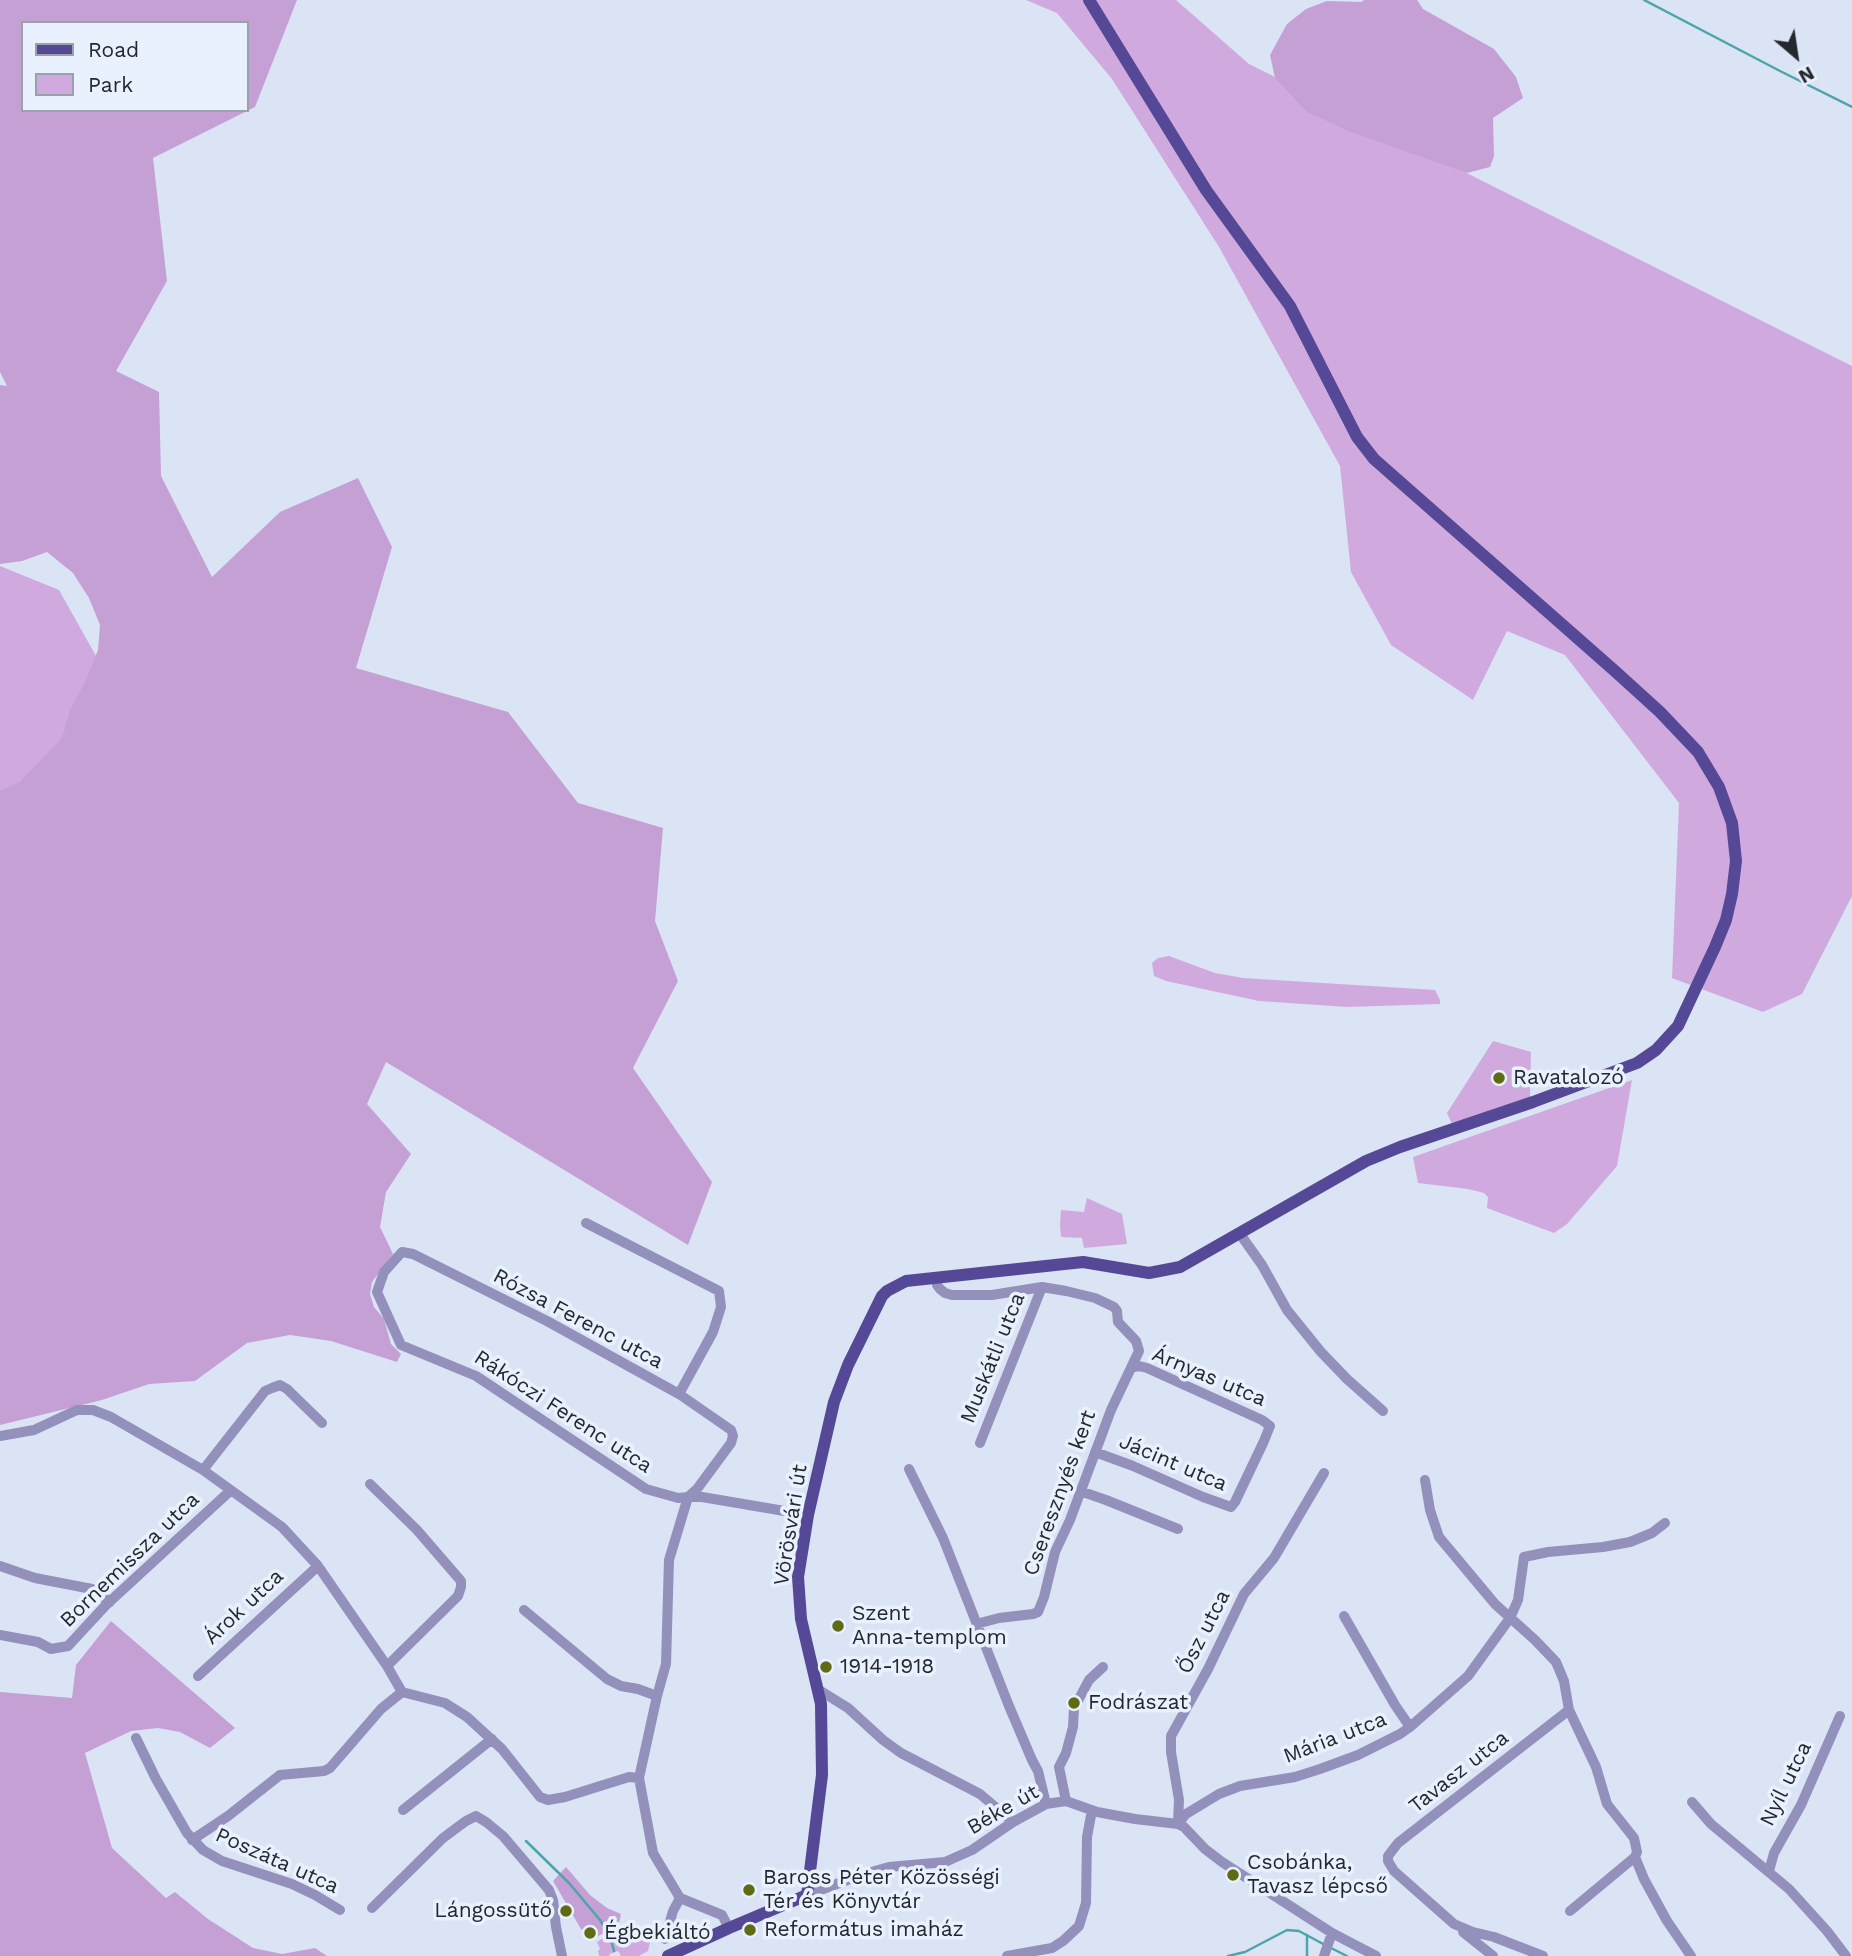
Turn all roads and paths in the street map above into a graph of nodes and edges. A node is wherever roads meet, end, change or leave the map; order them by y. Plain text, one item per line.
1 (1089, 0) edge
2 (586, 1223) dead end
3 (1240, 1234) junction
4 (402, 1252) joint
5 (936, 1276) junction
6 (1042, 1287) junction
7 (1131, 1368) junction
8 (679, 1394) junction
9 (1383, 1410) dead end
10 (322, 1423) dead end
11 (1270, 1426) joint
12 (0, 1436) edge
13 (980, 1443) dead end
14 (1096, 1452) junction
15 (909, 1469) dead end
16 (203, 1470) junction
17 (1324, 1473) dead end
18 (1425, 1480) dead end
19 (370, 1484) dead end
20 (230, 1491) junction
21 (1080, 1491) junction
22 (688, 1497) junction
23 (808, 1515) junction
24 (1665, 1523) dead end
25 (1178, 1529) dead end
26 (0, 1566) edge
27 (318, 1566) junction
28 (110, 1602) junction
29 (524, 1610) dead end
30 (1344, 1616) dead end
31 (1510, 1618) junction
32 (976, 1624) junction
33 (0, 1635) edge
34 (387, 1666) junction
35 (1103, 1667) dead end
36 (198, 1676) dead end
37 (818, 1690) junction
38 (402, 1692) junction
39 (657, 1696) junction
40 (1569, 1710) junction
41 (1840, 1716) dead end
42 (1410, 1727) junction
43 (136, 1738) dead end
44 (492, 1739) junction
45 (1059, 1767) junction
46 (1038, 1771) junction
47 (639, 1778) junction
48 (1066, 1801) junction
49 (1692, 1802) dead end
50 (1046, 1804) junction
51 (403, 1810) dead end
52 (1091, 1810) junction
53 (1013, 1822) junction
54 (1178, 1824) junction
55 (192, 1840) junction
56 (1635, 1857) junction
57 (1769, 1871) junction
58 (807, 1895) junction
59 (680, 1898) junction
60 (372, 1909) dead end
61 (340, 1910) dead end
62 (1570, 1911) dead end
63 (1454, 1924) junction
64 (729, 1928) junction
65 (1331, 1936) junction
66 (665, 1939) dead end
67 (1325, 1954) edge
68 (562, 1956) edge
69 (668, 1956) edge
70 (1007, 1956) edge
71 (1376, 1956) edge
72 (1493, 1956) edge
73 (1544, 1956) edge
74 (1691, 1956) edge
75 (1846, 1956) edge

1 - 3 main road, Vörösvári út
2 - 8 street
3 - 5 main road, Vörösvári út
3 - 9 street
4 - 8 street, Rózsa Ferenc utca
4 - 22 street, Rákóczi Ferenc utca
5 - 6 street
5 - 23 main road, Vörösvári út
6 - 7 street
6 - 13 street, Muskátli utca
7 - 11 street, Árnyas utca
7 - 14 street, Cseresznyés kert
8 - 22 street, Rózsa Ferenc utca
10 - 16 street
11 - 14 street, Jácint utca
12 - 16 street
14 - 21 street, Cseresznyés kert
15 - 32 street
16 - 20 street
17 - 54 street, Ősz utca
18 - 31 street
19 - 34 street
20 - 27 street
20 - 28 street, Bornemissza utca
21 - 25 street
21 - 32 street, Cseresznyés kert
22 - 23 street
22 - 39 street
23 - 37 main road, Vörösvári út
24 - 31 street, Mária utca
26 - 28 street
27 - 34 street
27 - 36 street, Árok utca
28 - 33 street, Bornemissza utca
29 - 39 street
30 - 42 street
31 - 40 street
31 - 42 street, Mária utca
32 - 46 street
34 - 38 street
35 - 45 street
37 - 53 street
37 - 58 main road, Vörösvári út
38 - 44 street
38 - 55 street
39 - 47 street
40 - 56 street
40 - 63 street, Tavasz utca
41 - 57 street, Nyíl utca
42 - 54 street, Mária utca
43 - 55 street, Poszáta utca
44 - 47 street
44 - 51 street
45 - 46 street
45 - 48 street
46 - 50 street
47 - 59 street
48 - 50 street, Béke út
48 - 52 street, Béke út
49 - 57 street
50 - 53 street, Béke út
52 - 54 street, Béke út
52 - 70 street
53 - 58 street, Béke út
54 - 65 street
55 - 61 street, Poszáta utca
56 - 62 street
56 - 74 street
57 - 75 street
58 - 64 main road, Béke út
59 - 64 street
59 - 66 street
60 - 68 street
63 - 72 street
63 - 73 street
64 - 69 main road, Béke út
65 - 67 street
65 - 71 street

